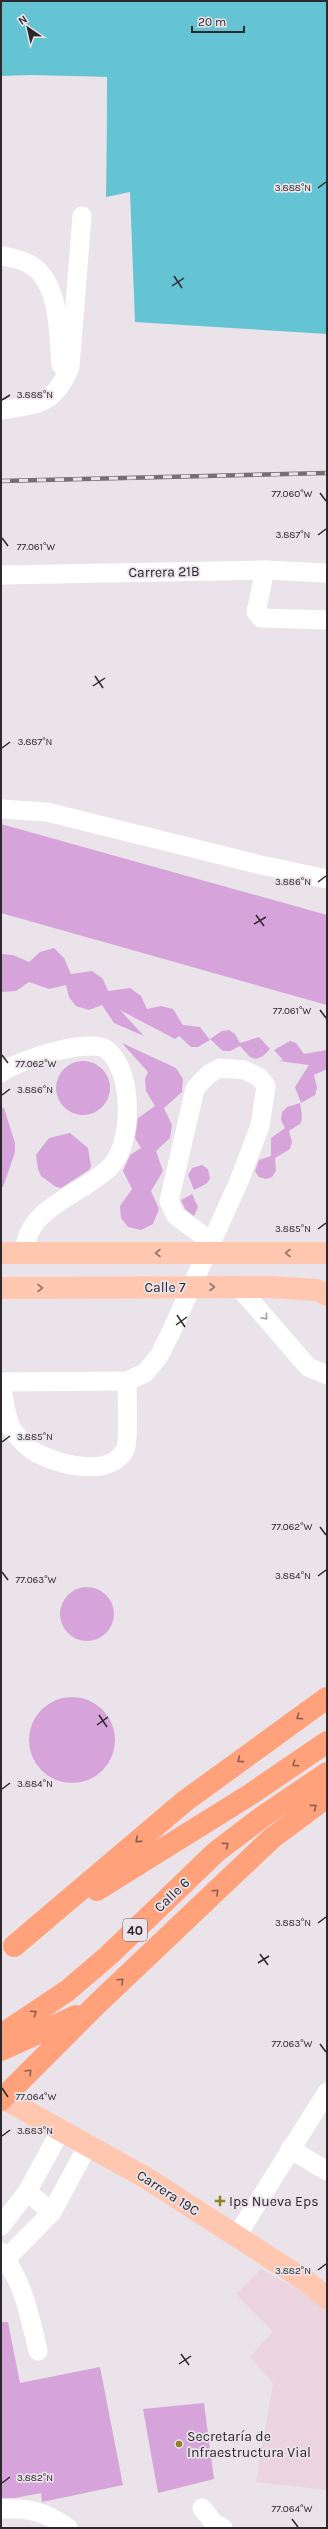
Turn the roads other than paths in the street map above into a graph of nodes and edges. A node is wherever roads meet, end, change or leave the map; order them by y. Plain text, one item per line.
1 (82, 216) dead end
2 (1, 256) edge
3 (62, 386) junction
4 (1, 410) edge
5 (265, 570) junction
6 (327, 573) edge
7 (1, 575) edge
8 (327, 620) edge
9 (1, 809) edge
10 (327, 880) edge
11 (1, 1073) edge
12 (210, 1248) junction
13 (1, 1253) edge
14 (25, 1253) junction
15 (327, 1253) edge
16 (189, 1287) junction
17 (239, 1287) junction
18 (1, 1288) edge
19 (327, 1296) edge
20 (327, 1375) edge
21 (127, 1380) junction
22 (1, 1382) edge
23 (327, 1698) edge
24 (327, 1742) edge
25 (327, 1773) edge
26 (327, 1797) edge
27 (7, 1950) edge
28 (96, 2005) junction
29 (1, 2035) edge
30 (1, 2050) edge
31 (327, 2092) edge
32 (2, 2099) edge
33 (61, 2130) junction
34 (88, 2145) junction
35 (290, 2149) junction
36 (327, 2171) edge
37 (27, 2192) junction
38 (52, 2212) junction
39 (1, 2226) edge
40 (236, 2237) junction
41 (3, 2258) edge
42 (327, 2298) edge
43 (38, 2351) dead end
44 (202, 2508) dead end
45 (1, 2509) edge
46 (68, 2528) edge
47 (223, 2528) edge

1 - 3 street
2 - 3 street
3 - 4 street
5 - 6 street, Carrera 21B
5 - 7 street, Carrera 21B
5 - 8 street
9 - 10 street
11 - 14 street
12 - 12 street
12 -> 14 main road
15 -> 12 main road
12 - 16 street
13 - 14 main road
16 -> 17 main road, Calle 7
18 -> 16 main road, Calle 7
16 - 21 street
17 - 19 main road, Calle 7
17 -> 20 street
21 - 22 street
21 - 22 street
23 -> 27 highway
24 -> 27 highway
29 -> 25 highway, Calle 6 / 40
28 -> 26 highway
28 - 30 highway
32 -> 28 highway
31 - 35 street
32 - 33 main road, Carrera 19C
33 - 34 main road, Carrera 19C
33 - 37 street
34 - 38 street
34 - 40 main road, Carrera 19C
35 - 36 street
35 - 40 street
37 - 38 street
37 - 39 street
38 - 41 street
40 - 42 main road, Carrera 19C
41 - 43 street
44 - 47 street
45 - 46 street

